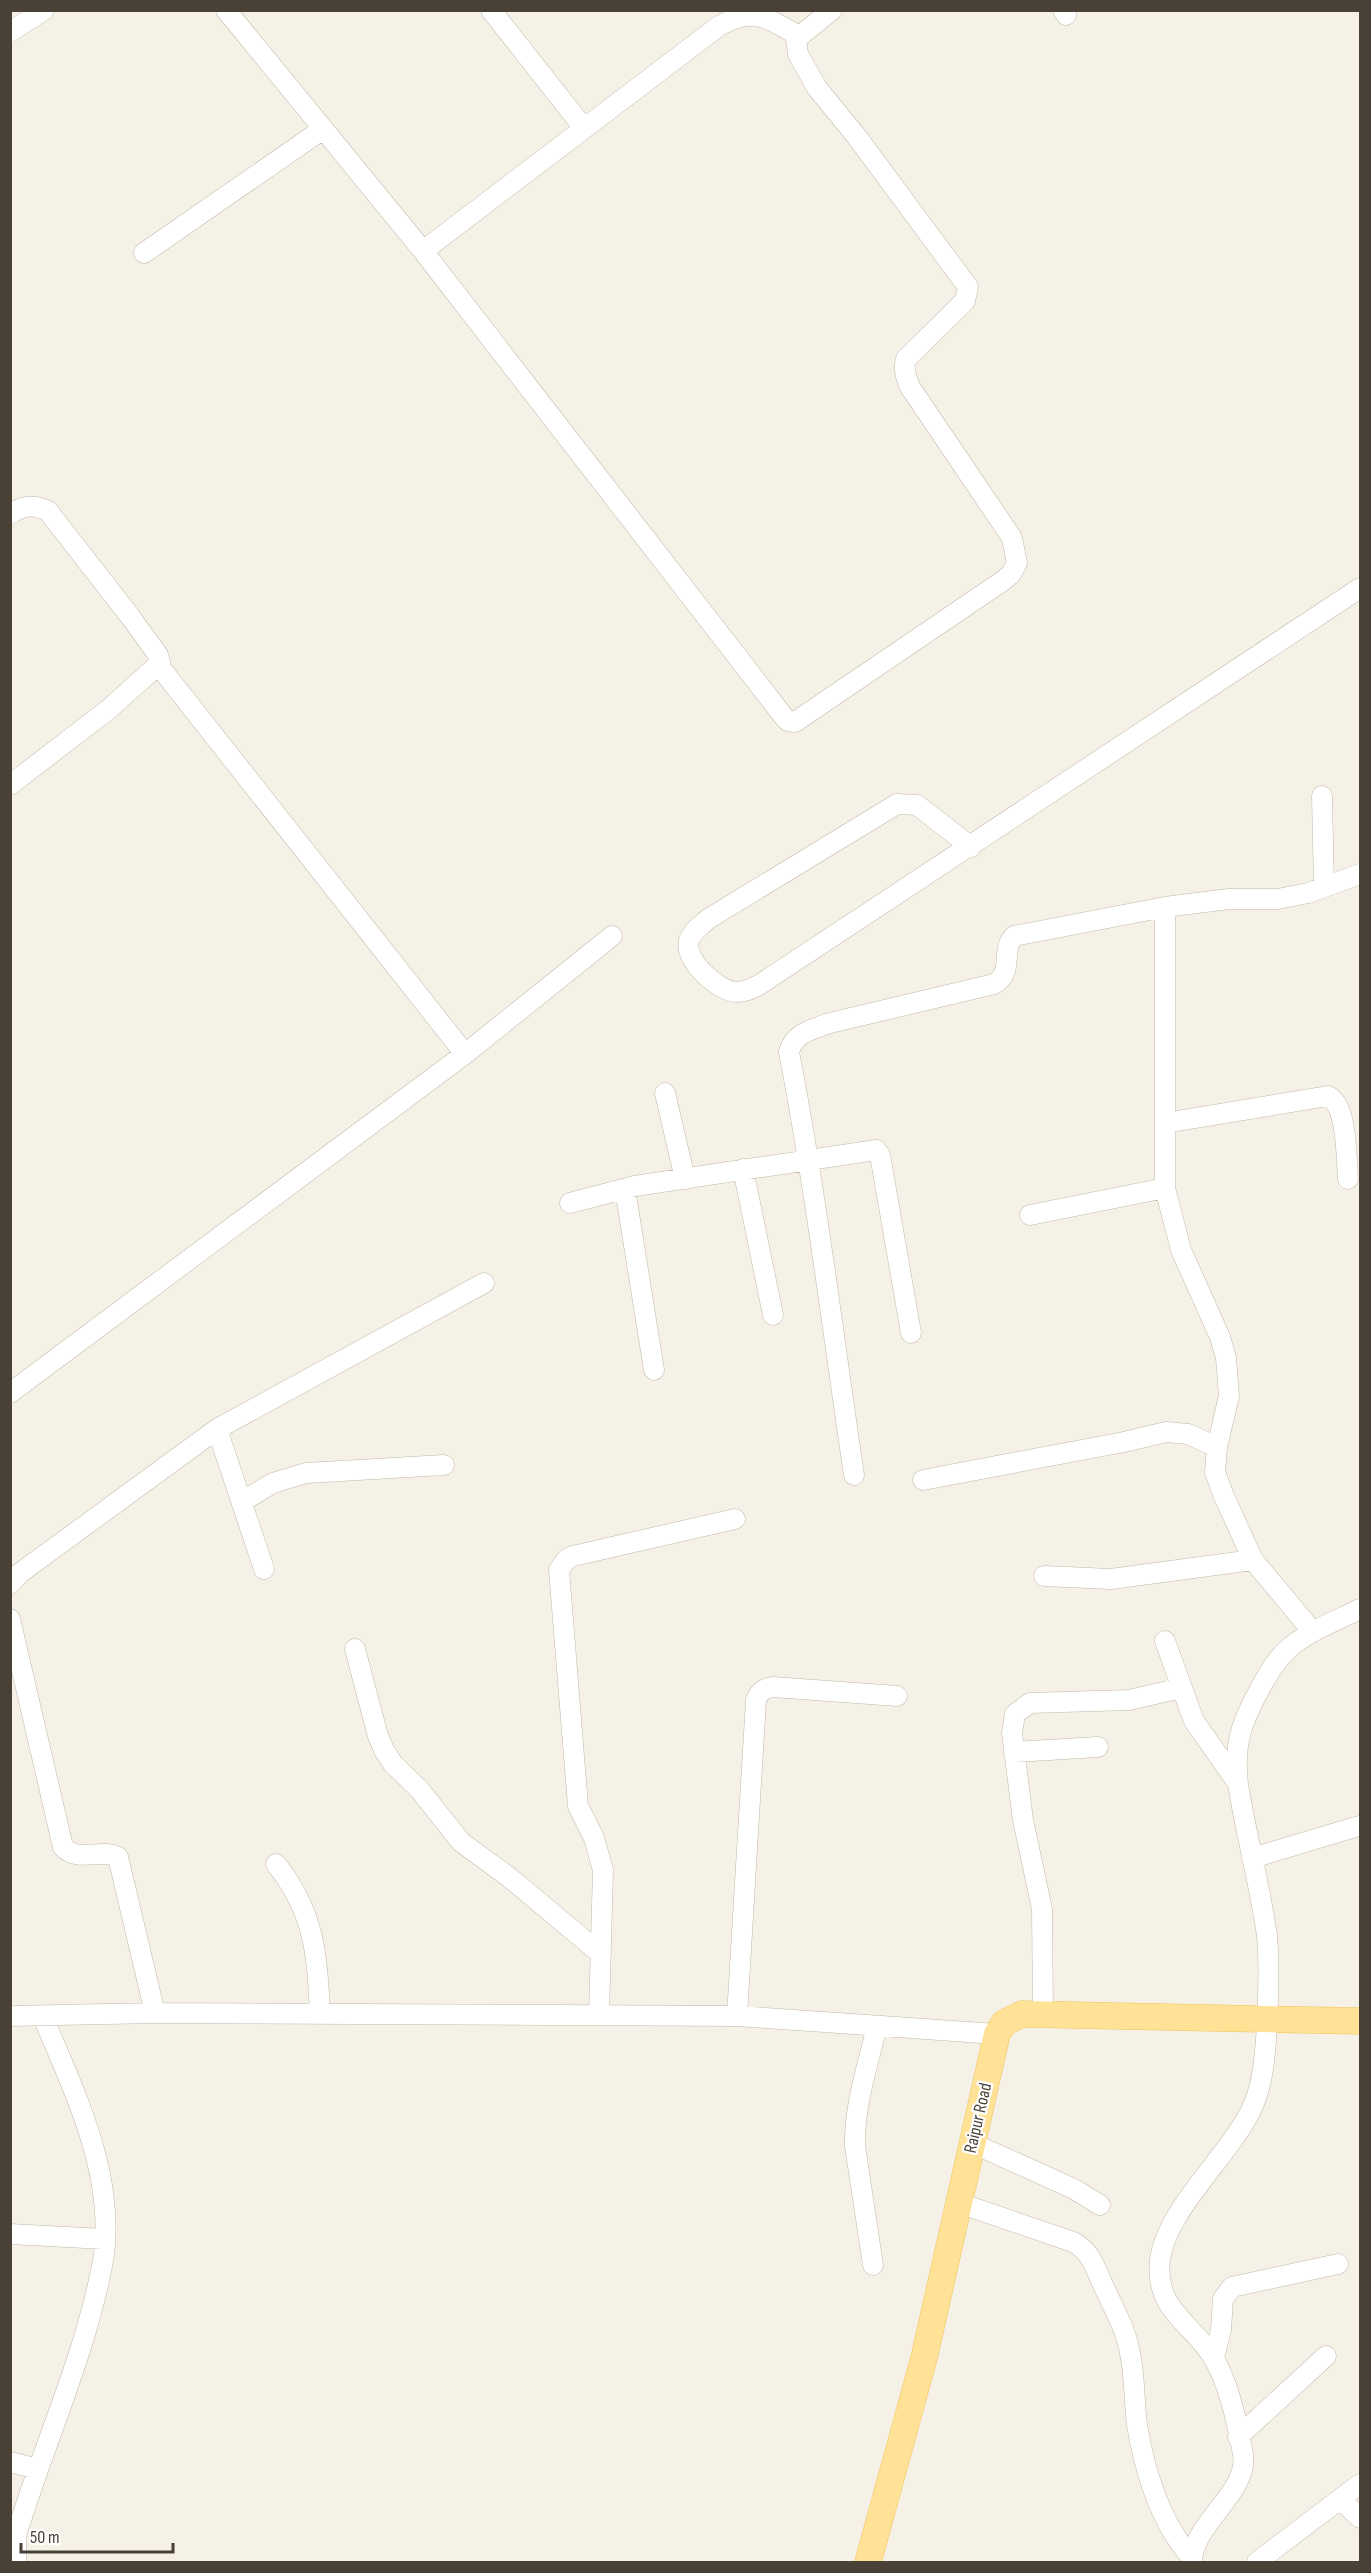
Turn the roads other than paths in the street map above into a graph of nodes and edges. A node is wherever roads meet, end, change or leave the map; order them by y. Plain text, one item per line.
1 (44, 10) edge
2 (226, 10) edge
3 (491, 10) edge
4 (832, 10) edge
5 (10, 32) edge
6 (799, 36) junction
7 (583, 128) junction
8 (323, 129) junction
9 (423, 251) junction
10 (144, 253) dead end
11 (10, 514) edge
12 (1360, 588) edge
13 (159, 666) junction
14 (10, 785) edge
15 (1322, 796) dead end
16 (971, 847) junction
17 (1360, 874) edge
18 (1324, 887) junction
19 (1165, 907) junction
20 (612, 936) dead end
21 (465, 1054) junction
22 (664, 1093) dead end
23 (1165, 1123) junction
24 (810, 1160) junction
25 (743, 1170) junction
26 (685, 1179) junction
27 (1348, 1179) dead end
28 (1164, 1188) junction
29 (625, 1189) junction
30 (570, 1203) dead end
31 (1030, 1215) dead end
32 (484, 1283) dead end
33 (773, 1315) dead end
34 (911, 1333) dead end
35 (654, 1370) dead end
36 (10, 1393) edge
37 (217, 1429) junction
38 (1217, 1447) junction
39 (444, 1465) dead end
40 (854, 1475) dead end
41 (923, 1480) dead end
42 (243, 1501) junction
43 (735, 1519) dead end
44 (1253, 1560) junction
45 (264, 1569) dead end
46 (1044, 1576) dead end
47 (10, 1584) edge
48 (1360, 1608) edge
49 (10, 1619) edge
50 (1313, 1632) junction
51 (1166, 1641) dead end
52 (355, 1649) dead end
53 (1181, 1688) junction
54 (897, 1696) dead end
55 (1098, 1747) dead end
56 (1014, 1752) junction
57 (1238, 1784) junction
58 (1359, 1826) dead end
59 (1252, 1858) junction
60 (276, 1864) dead end
61 (601, 1954) junction
62 (155, 2013) junction
63 (320, 2014) junction
64 (1043, 2014) junction
65 (599, 2015) junction
66 (10, 2016) edge
67 (737, 2016) junction
68 (43, 2017) junction
69 (1267, 2020) junction
70 (1360, 2021) edge
71 (877, 2026) junction
72 (997, 2034) junction
73 (972, 2143) junction
74 (959, 2203) junction
75 (1100, 2205) dead end
76 (10, 2234) edge
77 (104, 2239) junction
78 (1338, 2264) dead end
79 (873, 2265) dead end
80 (1326, 2356) dead end
81 (1214, 2358) junction
82 (1238, 2437) junction
83 (10, 2462) edge
84 (38, 2469) junction
85 (1360, 2484) edge
86 (1341, 2500) junction
87 (1360, 2518) edge
88 (1192, 2560) edge
89 (16, 2562) edge
90 (868, 2562) edge
91 (1257, 2562) edge

1 - 5 street
2 - 8 street
3 - 7 street
4 - 6 street
6 - 7 street
6 - 9 street
7 - 9 street
8 - 9 street
8 - 10 street
11 - 13 street
12 - 16 street
13 - 14 street
13 - 21 street
15 - 18 street
16 - 16 street
17 - 18 street
18 - 19 street
19 - 23 street
19 - 24 street
20 - 21 street
21 - 36 street
22 - 26 street
23 - 27 street
23 - 28 street
24 - 25 street
24 - 34 street
24 - 40 street
25 - 26 street
25 - 33 street
26 - 29 street
28 - 31 street
28 - 38 street
29 - 30 street
29 - 35 street
32 - 37 street
37 - 42 street
37 - 47 street
38 - 41 street
38 - 44 street
39 - 42 street
42 - 45 street
43 - 61 street
44 - 46 street
44 - 50 street
48 - 50 street
49 - 62 street
50 - 57 street
51 - 53 street
52 - 61 street
53 - 56 street
53 - 57 street
54 - 67 street
55 - 56 street
56 - 64 street
57 - 59 street
58 - 59 street
59 - 69 street
60 - 63 street
61 - 65 street
62 - 63 street
62 - 68 street
63 - 65 street
64 - 69 main road
64 - 72 main road
65 - 67 street
66 - 68 street
67 - 71 street
68 - 77 street
69 - 70 main road
69 - 81 street
71 - 72 street
71 - 79 street
72 - 73 main road, Raipur Road
73 - 74 main road, Raipur Road
73 - 75 street
74 - 88 street
74 - 90 main road, Raipur Road
76 - 77 street
77 - 84 street
78 - 81 street
80 - 82 street
81 - 82 street
82 - 88 street
83 - 84 street
84 - 89 street
85 - 86 street
86 - 87 street
86 - 91 street

